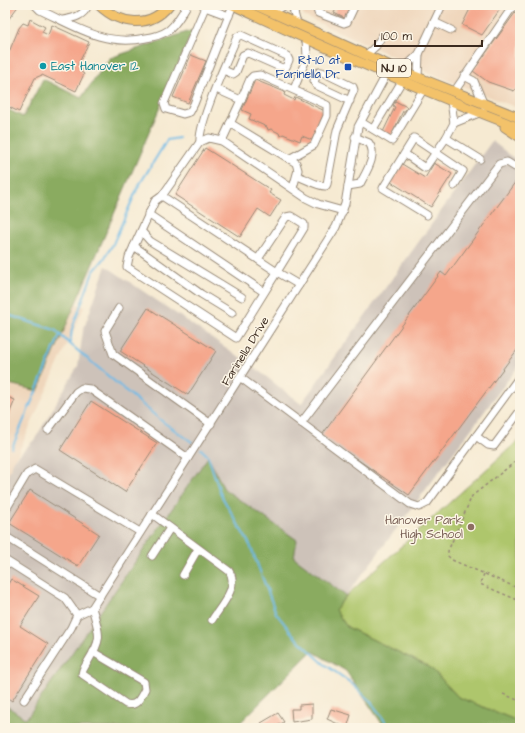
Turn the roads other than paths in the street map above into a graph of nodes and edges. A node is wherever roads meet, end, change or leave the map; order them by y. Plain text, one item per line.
1 (35, 5) edge
2 (88, 5) edge
3 (99, 5) edge
4 (170, 5) edge
5 (187, 5) edge
6 (233, 5) edge
7 (255, 5) edge
8 (285, 5) edge
9 (292, 5) edge
10 (355, 5) edge
11 (442, 5) edge
12 (517, 5) edge
13 (206, 6) edge
14 (317, 9) dead end
15 (271, 12) junction
16 (228, 16) junction
17 (62, 20) junction
18 (434, 22) junction
19 (297, 24) junction
20 (451, 30) dead end
21 (382, 36) dead end
22 (306, 39) junction
23 (419, 54) junction
24 (366, 55) junction
25 (223, 70) junction
26 (401, 71) junction
27 (386, 75) junction
28 (464, 76) junction
29 (418, 78) junction
30 (402, 81) junction
31 (216, 89) junction
32 (294, 89) junction
33 (422, 90) junction
34 (454, 92) junction
35 (241, 100) junction
36 (350, 101) junction
37 (451, 101) junction
38 (484, 104) junction
39 (479, 113) junction
40 (519, 116) edge
41 (490, 117) junction
42 (361, 122) junction
43 (230, 123) junction
44 (454, 123) junction
45 (520, 128) edge
46 (373, 129) junction
47 (355, 137) junction
48 (520, 137) edge
49 (446, 138) junction
50 (222, 141) junction
51 (200, 142) junction
52 (436, 153) junction
53 (405, 154) junction
54 (289, 159) junction
55 (480, 159) dead end
56 (515, 167) dead end
57 (297, 176) junction
58 (348, 186) junction
59 (454, 186) dead end
60 (293, 188) junction
61 (162, 196) junction
62 (343, 211) junction
63 (148, 214) junction
64 (428, 215) dead end
65 (142, 232) junction
66 (134, 246) junction
67 (258, 259) junction
68 (277, 272) junction
69 (299, 285) junction
70 (264, 292) junction
71 (242, 297) dead end
72 (119, 308) dead end
73 (232, 313) dead end
74 (520, 376) edge
75 (241, 378) junction
76 (517, 385) edge
77 (520, 411) edge
78 (301, 423) junction
79 (211, 424) junction
80 (48, 430) dead end
81 (476, 436) junction
82 (188, 458) junction
83 (5, 511) edge
84 (152, 514) junction
85 (170, 528) junction
86 (140, 532) junction
87 (5, 536) edge
88 (198, 548) junction
89 (152, 556) dead end
90 (5, 560) edge
91 (183, 575) dead end
92 (100, 596) junction
93 (92, 608) junction
94 (77, 615) junction
95 (212, 620) dead end
96 (93, 652) junction
97 (24, 700) dead end

1 - 17 street
2 - 17 street
3 - 4 main road
5 - 17 street
6 - 16 street
6 - 22 main road, NJ 10
7 - 15 main road, NJ 10
8 - 15 street
9 - 19 street
10 - 14 street
11 - 18 street
12 - 28 street
13 - 16 street
13 - 16 street
15 - 19 main road, NJ 10
18 - 20 street
18 - 23 street
19 - 24 main road, NJ 10
21 - 24 street
22 - 27 main road, NJ 10
22 - 32 street
23 - 26 street
23 - 29 street
24 - 26 main road, NJ 10
25 - 25 street
25 - 31 street
26 - 29 main road, NJ 10
27 - 30 main road, NJ 10
27 - 42 street, Farinella Drive
28 - 34 street
28 - 38 street
29 - 34 main road, NJ 10
30 - 33 main road, NJ 10
30 - 46 street
31 - 35 street
31 - 51 street
32 - 35 street
32 - 54 street
33 - 37 main road, NJ 10
33 - 46 street
34 - 38 main road, NJ 10
35 - 43 street
36 - 36 street
36 - 57 street
37 - 39 main road, NJ 10
37 - 44 street
38 - 40 main road, NJ 10
39 - 41 main road, NJ 10
39 - 44 street
41 - 45 main road, NJ 10
41 - 48 main road
42 - 46 street
42 - 47 street, Farinella Drive
43 - 50 street
43 - 54 street
44 - 49 street
47 - 58 street, Farinella Drive
47 - 58 street
49 - 52 street
49 - 55 street
50 - 51 street
50 - 60 street
51 - 61 street
52 - 53 street
52 - 53 street
52 - 59 street
53 - 64 street
54 - 57 street
56 - 78 street
57 - 60 street
58 - 62 street, Farinella Drive
60 - 62 street
61 - 63 street
61 - 67 street
62 - 69 street, Farinella Drive
63 - 65 street
63 - 70 street
65 - 66 street
65 - 71 street
66 - 70 street
66 - 73 street
67 - 68 street
67 - 68 street
68 - 69 street
68 - 70 street
69 - 75 street, Farinella Drive
72 - 79 street
74 - 76 street
75 - 78 street
75 - 79 street, Farinella Drive
76 - 81 street
77 - 81 street
78 - 81 street
79 - 82 street, Farinella Drive
80 - 82 street
82 - 84 street, Farinella Drive
83 - 86 street
84 - 85 street
84 - 86 street, Farinella Drive
85 - 88 street
85 - 89 street
86 - 92 street, Farinella Drive
87 - 92 street
88 - 91 street
88 - 95 street
90 - 94 street
92 - 93 street, Farinella Drive
93 - 94 street
93 - 96 street
94 - 97 street
96 - 96 street

